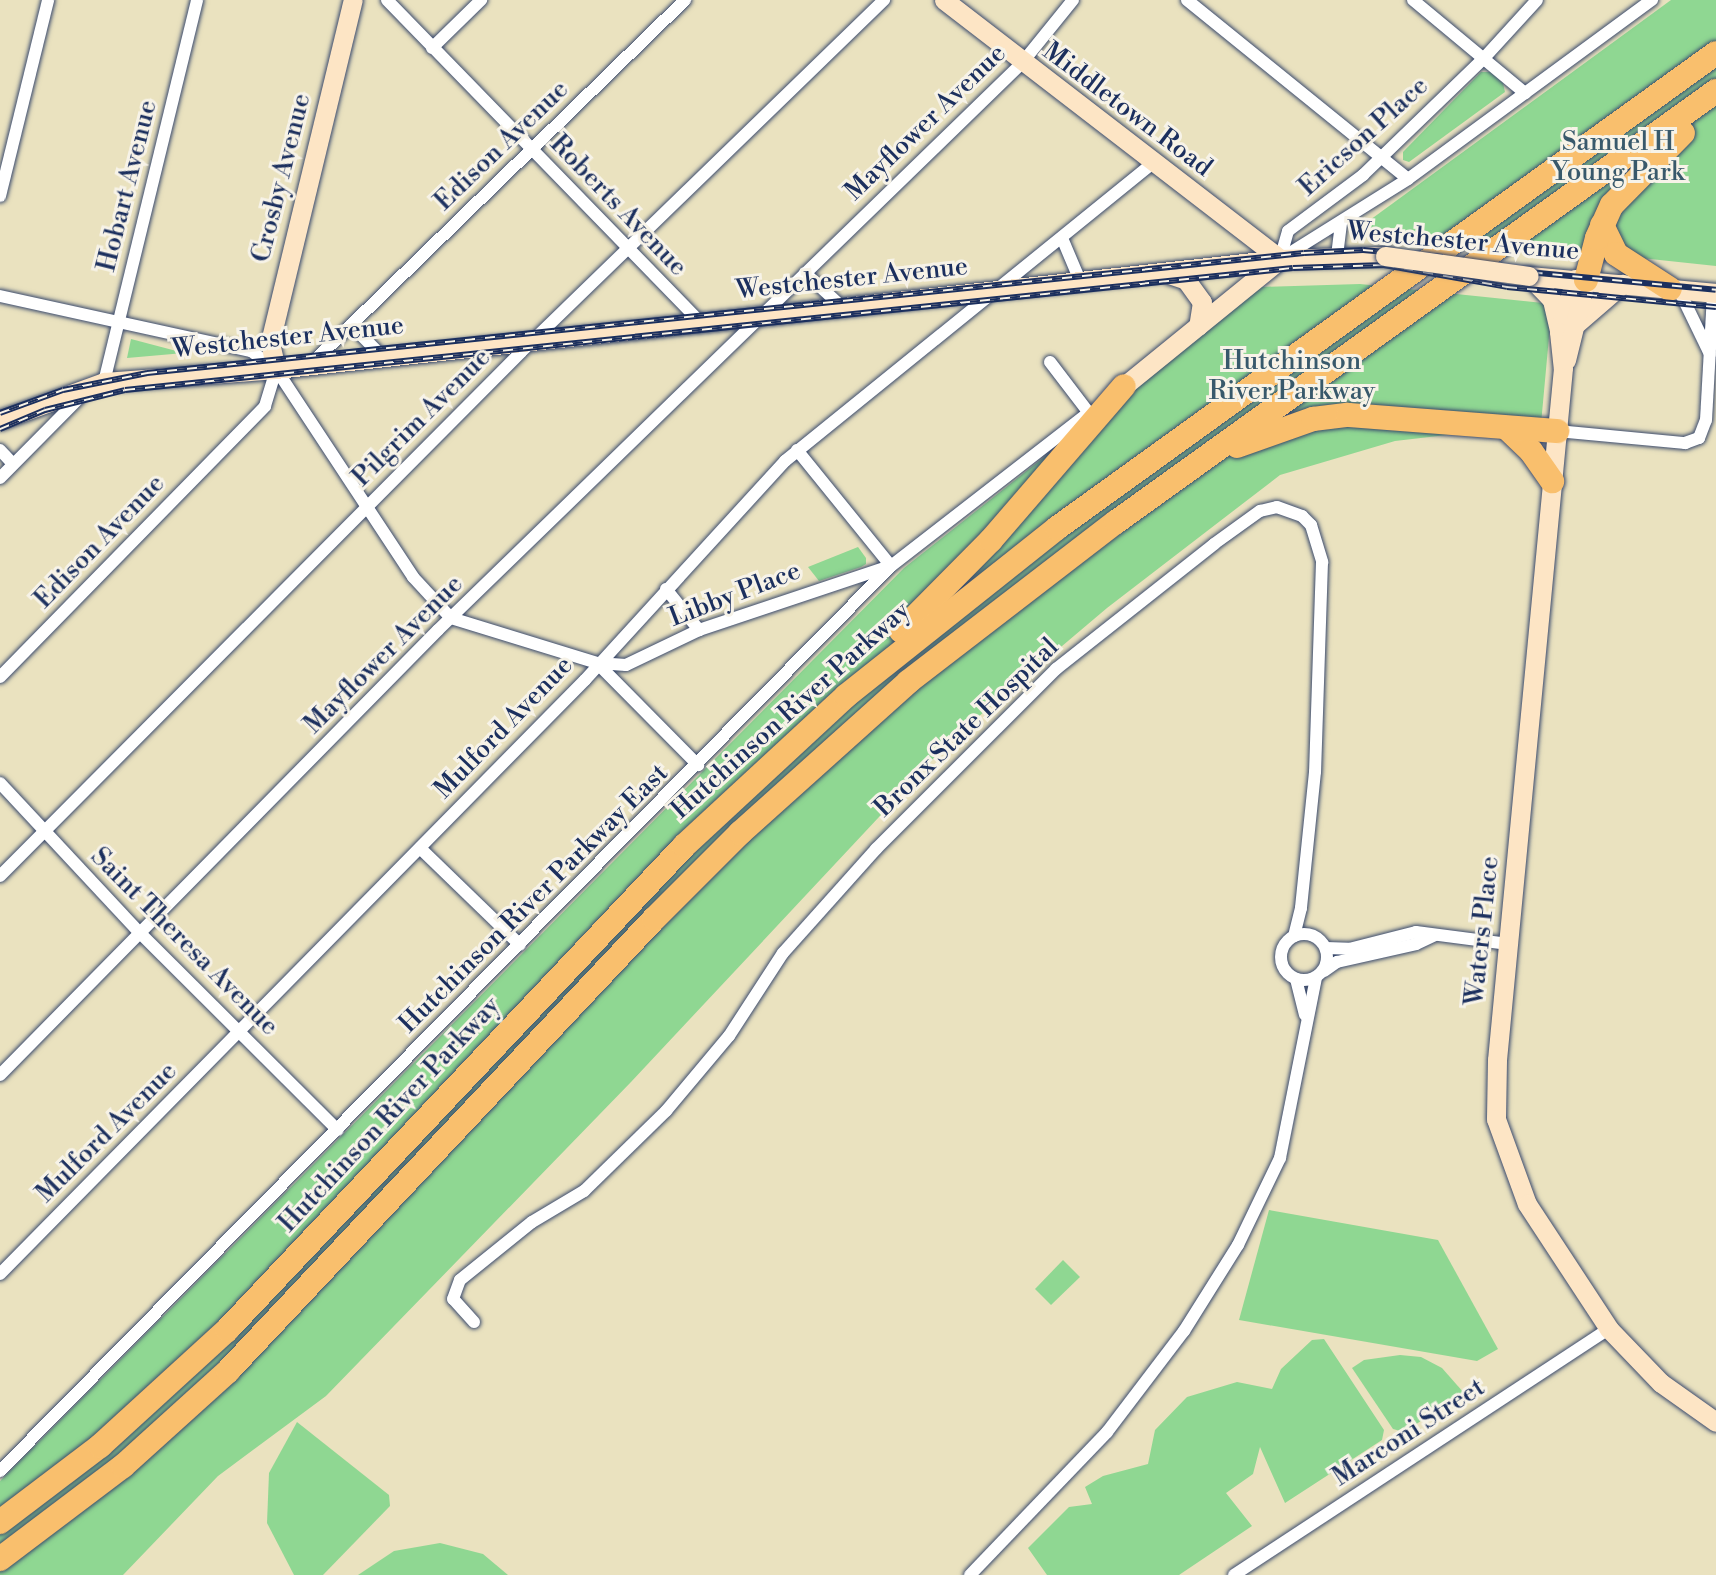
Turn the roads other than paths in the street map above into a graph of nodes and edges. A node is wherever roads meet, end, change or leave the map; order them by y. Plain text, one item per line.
1 (48, 0) edge
2 (197, 0) edge
3 (353, 0) edge
4 (387, 0) edge
5 (481, 0) edge
6 (685, 0) edge
7 (884, 0) edge
8 (944, 0) edge
9 (1073, 0) edge
10 (1187, 0) edge
11 (1413, 0) edge
12 (1537, 0) edge
13 (1652, 0) edge
14 (432, 48) junction
15 (1716, 53) edge
16 (1485, 57) junction
17 (1021, 63) junction
18 (1716, 91) edge
19 (1525, 93) junction
20 (1716, 100) edge
21 (531, 150) junction
22 (1383, 156) junction
23 (1152, 164) junction
24 (1408, 179) junction
25 (0, 196) edge
26 (1341, 223) junction
27 (1602, 225) junction
28 (1062, 238) junction
29 (629, 250) junction
30 (1282, 253) junction
31 (1336, 256) junction
32 (805, 273) junction
33 (1169, 274) junction
34 (1529, 276) junction
35 (1581, 280) junction
36 (1081, 283) junction
37 (1622, 284) junction
38 (1674, 290) junction
39 (998, 291) junction
40 (1714, 293) edge
41 (0, 296) edge
42 (841, 306) junction
43 (765, 314) junction
44 (700, 322) junction
45 (1577, 323) junction
46 (117, 324) junction
47 (351, 325) junction
48 (1198, 326) junction
49 (1559, 332) junction
50 (535, 339) junction
51 (381, 355) junction
52 (1712, 357) junction
53 (1051, 362) dead end
54 (311, 365) junction
55 (1563, 368) junction
56 (276, 369) junction
57 (96, 385) junction
58 (1124, 386) junction
59 (1089, 413) junction
60 (0, 420) edge
61 (1508, 429) junction
62 (1557, 431) junction
63 (0, 450) edge
64 (797, 450) junction
65 (1213, 453) junction
66 (13, 464) junction
67 (0, 478) edge
68 (1552, 481) junction
69 (367, 506) junction
70 (891, 566) junction
71 (666, 589) junction
72 (451, 618) junction
73 (699, 630) junction
74 (597, 663) junction
75 (0, 677) edge
76 (778, 757) junction
77 (698, 765) junction
78 (0, 783) edge
79 (44, 831) junction
80 (420, 848) junction
81 (0, 876) edge
82 (1301, 908) junction
83 (140, 933) junction
84 (1435, 935) junction
85 (1294, 936) junction
86 (1315, 937) junction
87 (1507, 944) junction
88 (520, 945) junction
89 (1326, 948) junction
90 (1320, 974) junction
91 (1296, 979) junction
92 (1305, 1015) junction
93 (240, 1031) junction
94 (0, 1075) edge
95 (338, 1130) junction
96 (0, 1274) edge
97 (474, 1322) dead end
98 (1609, 1329) junction
99 (1716, 1422) edge
100 (0, 1453) edge
101 (5, 1467) edge
102 (0, 1522) edge
103 (0, 1559) edge
104 (970, 1575) edge
105 (1234, 1575) edge

1 - 25 street
2 - 46 street, Hobart Avenue
3 - 56 main road, Crosby Avenue
4 - 14 street, Roberts Avenue
5 - 14 street
6 - 21 street, Edison Avenue
7 - 29 street, Pilgrim Avenue
8 - 17 main road, Middletown Road
9 - 17 street, Mayflower Avenue
10 - 22 street
11 - 16 street
12 - 16 street, Ericson Place
13 - 19 street
14 - 21 street, Roberts Avenue
15 - 76 highway, Hutchinson River Parkway
16 - 19 street
16 - 22 street, Ericson Place
17 - 23 main road, Middletown Road
17 - 32 street, Mayflower Avenue
18 - 65 highway
19 - 24 street
20 - 27 highway
21 - 29 street, Roberts Avenue
21 - 47 street, Edison Avenue
22 - 24 street
22 - 30 street, Ericson Place
23 - 28 street, Mulford Avenue
23 - 30 main road, Middletown Road
24 - 26 street, Ericson Place
26 - 30 street, Ericson Place
26 - 31 street, Ericson Place
27 - 35 highway
27 - 38 highway
28 - 36 street
28 - 39 street, Mulford Avenue
29 - 44 street, Roberts Avenue
29 - 50 street, Pilgrim Avenue
30 - 31 main road, Westchester Avenue
30 - 33 main road, Westchester Avenue
30 - 48 main road
31 - 34 main road, Westchester Avenue, bridge
32 - 42 street
32 - 43 street, Mayflower Avenue
33 - 36 main road, Westchester Avenue
33 - 48 main road
34 - 35 main road, Westchester Avenue
34 - 49 main road
35 - 37 main road, Westchester Avenue
35 - 45 main road, Waters Place
35 - 49 main road, Waters Place
36 - 39 main road, Westchester Avenue
37 - 38 main road, Westchester Avenue
37 - 45 main road
38 - 40 main road, Westchester Avenue
38 - 52 street
39 - 42 main road, Westchester Avenue
39 - 64 street, Mulford Avenue
40 - 52 street
41 - 46 street
42 - 43 main road, Westchester Avenue
43 - 44 main road, Westchester Avenue
43 - 72 street, Mayflower Avenue
44 - 50 main road, Westchester Avenue
45 - 55 main road, Waters Place
46 - 56 street
46 - 57 street, Hobart Avenue
47 - 51 street
47 - 54 street, Edison Avenue
48 - 58 main road
49 - 55 main road, Waters Place
50 - 51 main road, Westchester Avenue
50 - 69 street, Pilgrim Avenue
51 - 54 main road, Westchester Avenue
52 - 62 street
53 - 59 street
54 - 56 main road, Westchester Avenue
55 - 62 main road, Waters Place
56 - 57 main road, Westchester Avenue
56 - 69 street
56 - 75 street, Edison Avenue
57 - 60 main road, Westchester Avenue
57 - 66 street
58 - 59 street, Hutchinson River Parkway East
58 - 76 highway
59 - 70 street, Hutchinson River Parkway East
61 - 62 highway
61 - 65 highway
61 - 68 highway
62 - 68 main road, Waters Place
63 - 66 street
64 - 70 street
64 - 71 street, Mulford Avenue
65 - 103 highway
66 - 67 street
68 - 87 main road, Waters Place
69 - 72 street
69 - 79 street, Pilgrim Avenue
70 - 73 street, Libby Place
70 - 77 street, Hutchinson River Parkway East
71 - 73 street
71 - 74 street, Mulford Avenue
72 - 74 street
72 - 83 street, Mayflower Avenue
73 - 74 street, Libby Place
74 - 77 street
74 - 80 street, Mulford Avenue
76 - 102 highway, Hutchinson River Parkway
77 - 88 street, Hutchinson River Parkway East
78 - 79 street, Saint Theresa Avenue
79 - 81 street, Pilgrim Avenue
79 - 83 street, Saint Theresa Avenue
80 - 88 street
80 - 93 street, Mulford Avenue
82 - 85 street, Bronx State Hospital
82 - 86 street
82 - 97 street, Bronx State Hospital
83 - 93 street, Saint Theresa Avenue
83 - 94 street, Mayflower Avenue
84 - 87 street
84 - 89 street
84 - 90 street
85 - 86 street
85 - 91 street
86 - 89 street
87 - 98 main road, Waters Place
88 - 95 street, Hutchinson River Parkway East
89 - 90 street
90 - 91 street
90 - 92 street
91 - 92 street
92 - 104 street
93 - 95 street, Saint Theresa Avenue
93 - 96 street, Mulford Avenue
95 - 101 street, Hutchinson River Parkway East
98 - 99 main road, Waters Place
98 - 105 street, Marconi Street
100 - 101 street

